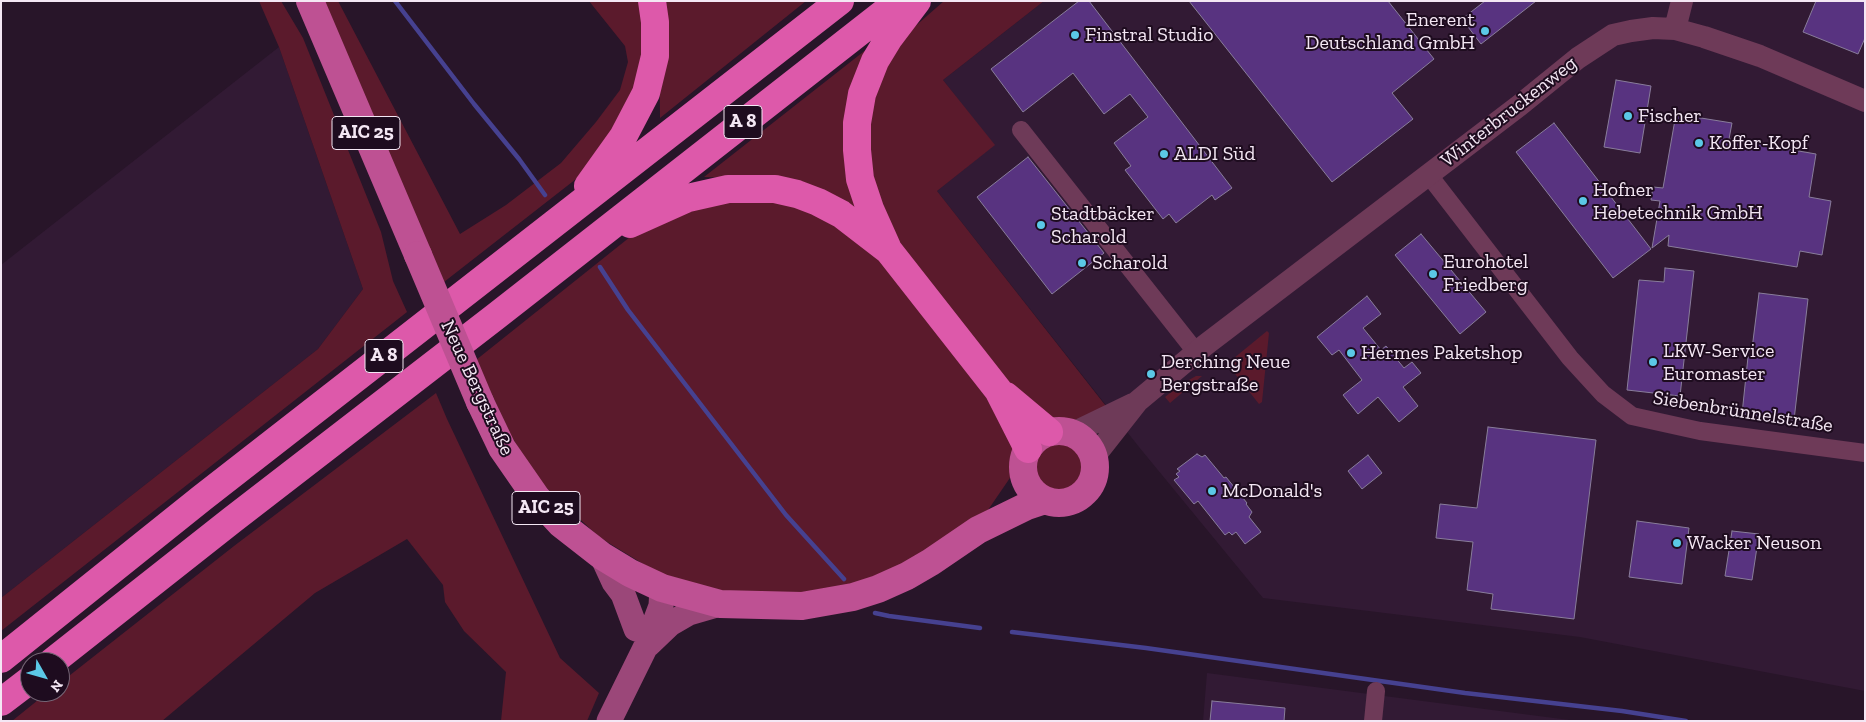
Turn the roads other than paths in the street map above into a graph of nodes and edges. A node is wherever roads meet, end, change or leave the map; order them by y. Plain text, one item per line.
1 (310, 1) edge
2 (652, 1) edge
3 (840, 1) edge
4 (899, 1) edge
5 (917, 1) edge
6 (1682, 1) edge
7 (1675, 29) junction
8 (1865, 100) edge
9 (1021, 130) dead end
10 (1428, 174) junction
11 (566, 216) junction
12 (588, 243) junction
13 (889, 251) junction
14 (1196, 352) junction
15 (998, 390) junction
16 (1138, 401) junction
17 (1061, 432) junction
18 (1865, 453) edge
19 (1094, 457) junction
20 (1026, 462) junction
21 (1044, 500) junction
22 (978, 530) junction
23 (602, 556) junction
24 (662, 588) junction
25 (720, 604) junction
26 (641, 637) junction
27 (65, 652) edge
28 (1, 659) edge
29 (20, 688) edge
30 (1376, 691) dead end
31 (1, 702) edge
32 (610, 719) edge
33 (1373, 721) edge

1 - 23 main road, Neue Bergstraße / AIC 25, bridge
2 - 11 highway
3 - 11 highway, A 8
4 - 12 highway, A 8
5 - 13 highway
6 - 7 street
7 - 8 street, Winterbruckenweg
7 - 10 street, Winterbruckenweg
9 - 14 street
10 - 14 street, Winterbruckenweg
10 - 18 street, Siebenbrünnelstraße
11 - 28 highway, A 8
12 - 13 highway
12 - 27 highway, A 8
13 - 15 highway
14 - 16 street, Winterbruckenweg
15 - 17 highway
15 - 20 highway
16 - 17 street, Winterbruckenweg
16 - 19 street, Winterbruckenweg
17 - 19 main road
17 - 20 main road
19 - 21 main road
20 - 21 main road
20 - 22 main road, AIC 25
21 - 22 main road, AIC 25
22 - 25 main road, AIC 25
23 - 24 main road, Neue Bergstraße / AIC 25
23 - 26 main road, AIC 25
24 - 25 main road, AIC 25
24 - 26 main road, AIC 25
25 - 26 main road, AIC 25
26 - 32 main road, AIC 25
29 - 31 highway
30 - 33 street

